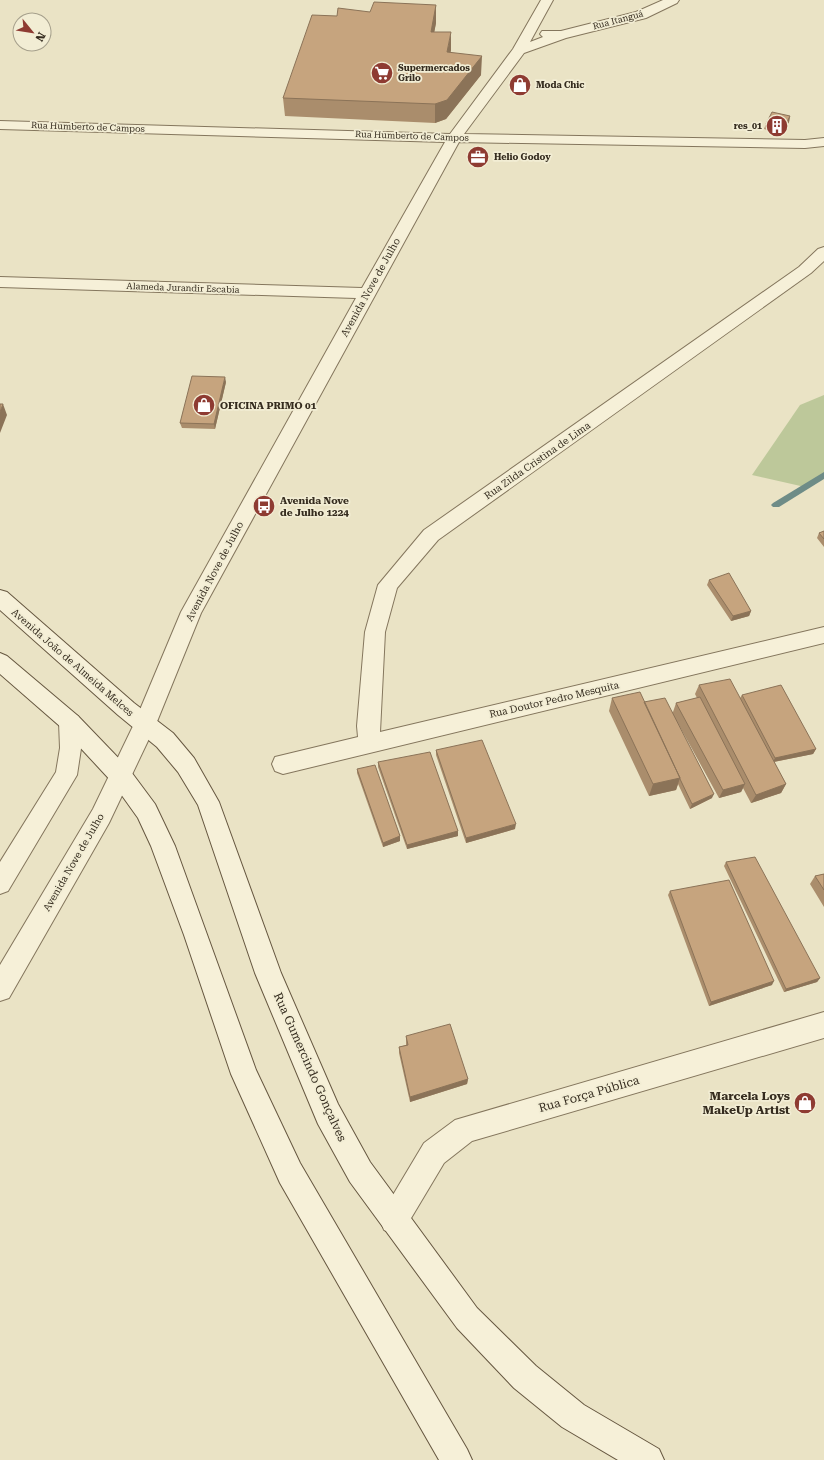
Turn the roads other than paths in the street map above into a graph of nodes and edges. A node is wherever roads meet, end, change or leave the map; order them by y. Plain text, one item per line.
1 (547, 0) edge
2 (673, 0) edge
3 (529, 32) junction
4 (561, 34) junction
5 (519, 50) junction
6 (0, 126) edge
7 (454, 138) junction
8 (824, 142) edge
9 (824, 252) edge
10 (0, 282) edge
11 (367, 293) junction
12 (0, 598) edge
13 (824, 635) edge
14 (0, 662) edge
15 (70, 722) junction
16 (145, 724) junction
17 (370, 743) junction
18 (283, 764) dead end
19 (121, 776) junction
20 (0, 883) edge
21 (0, 989) edge
22 (824, 1025) edge
23 (394, 1220) junction
24 (456, 1460) edge
25 (648, 1460) edge

1 - 3 street, Avenida Nove de Julho
2 - 4 street, Rua Itanguá
3 - 4 street, Rua Itanguá
3 - 5 street, Avenida Nove de Julho
4 - 5 street, Rua Itanguá
5 - 7 street, Avenida Nove de Julho
6 - 7 street, Rua Humberto de Campos
7 - 8 street, Rua Humberto de Campos
7 - 11 street, Avenida Nove de Julho
9 - 17 street, Rua Zilda Cristina de Lima
10 - 11 street, Alameda Jurandir Escabia
11 - 16 street, Avenida Nove de Julho
12 - 16 street, Avenida João de Almeida Melces
13 - 17 street, Rua Doutor Pedro Mesquita
14 - 15 street
15 - 19 street
15 - 20 street
16 - 19 street, Avenida Nove de Julho
16 - 23 street, Rua Gumercindo Gonçalves
17 - 18 street, Rua Doutor Pedro Mesquita
19 - 21 street, Avenida Nove de Julho
19 - 24 street
22 - 23 street, Rua Força Pública
23 - 25 street, Rua Gumercindo Gonçalves

